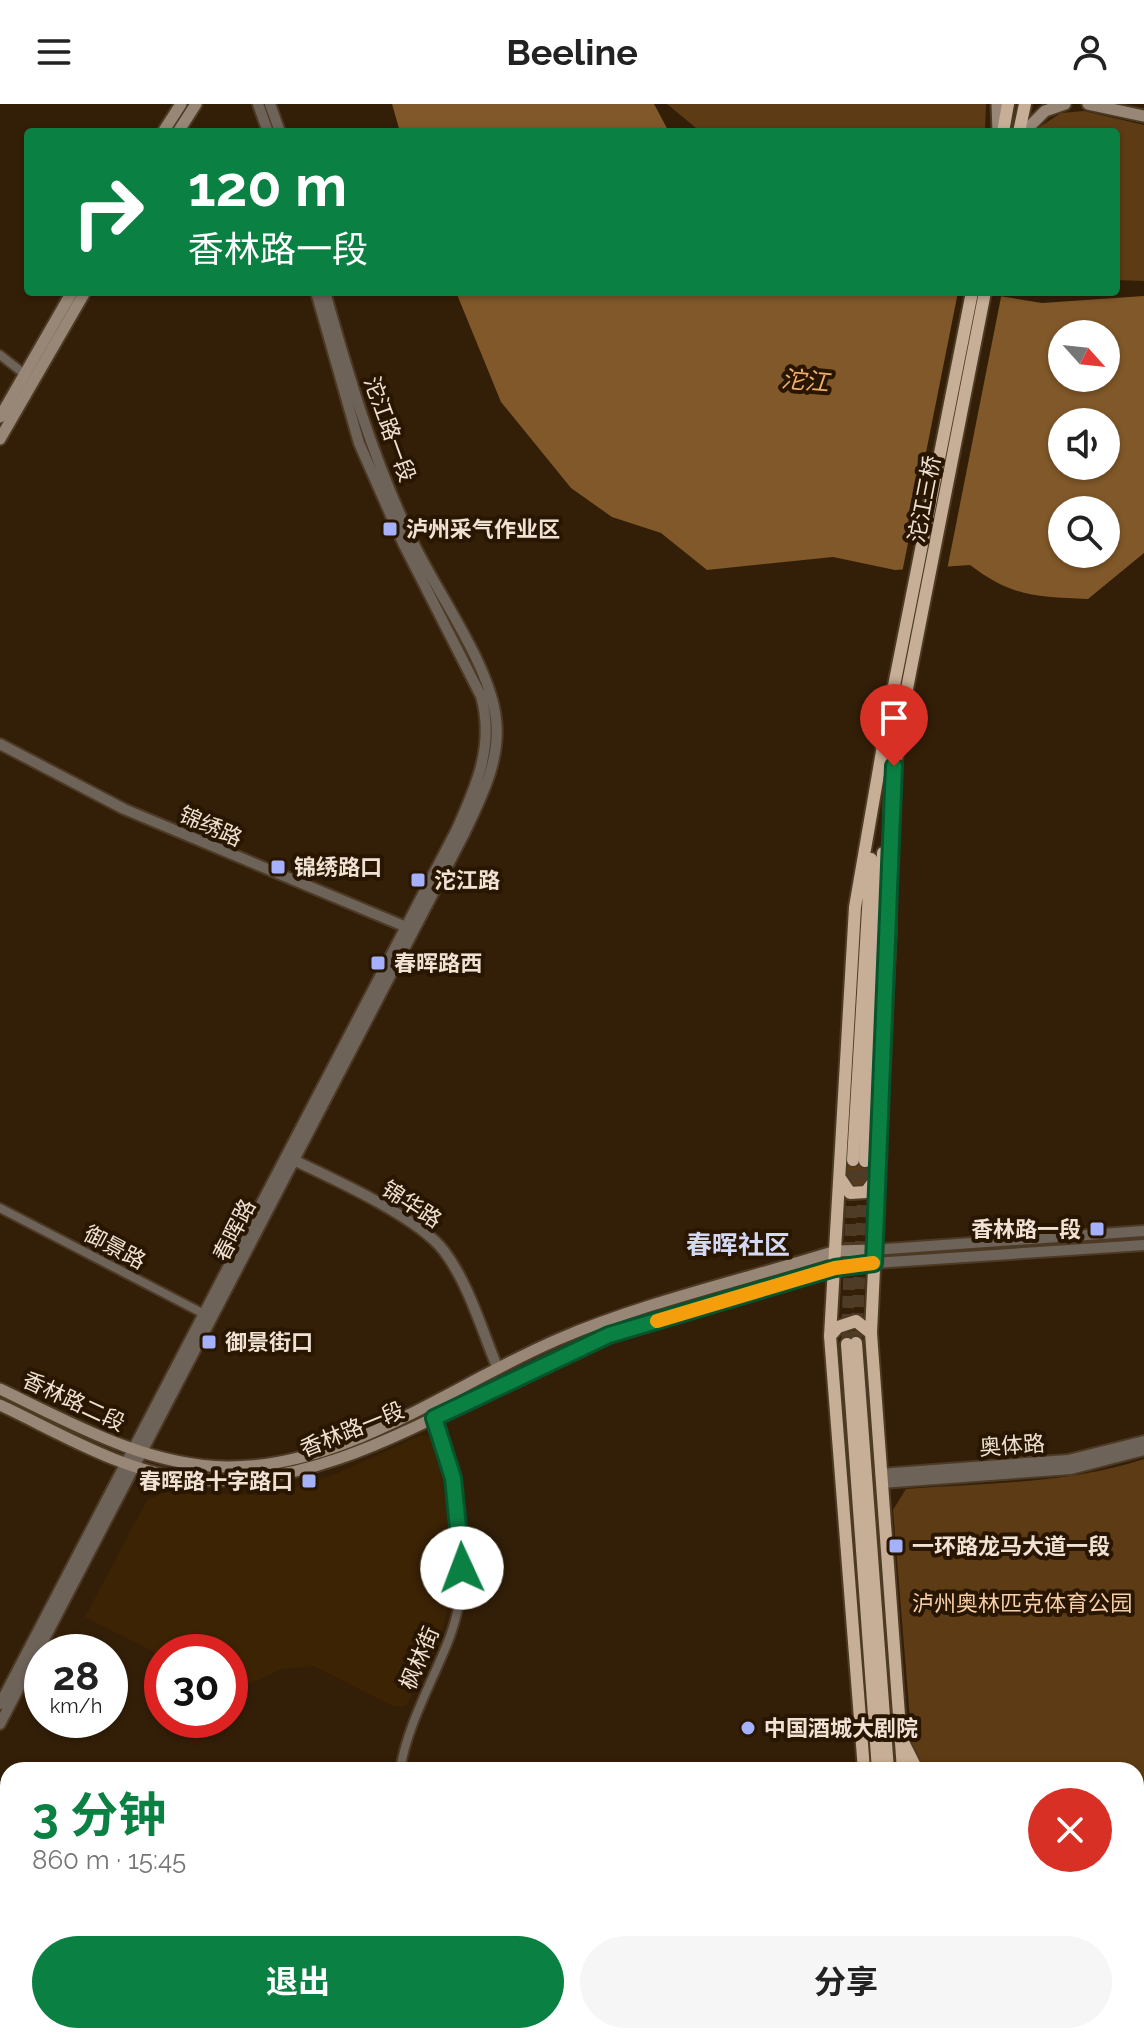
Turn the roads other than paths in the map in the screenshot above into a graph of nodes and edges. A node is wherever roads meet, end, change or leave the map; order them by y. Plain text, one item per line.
1 (181, 104) edge
2 (196, 104) edge
3 (258, 104) edge
4 (270, 104) edge
5 (997, 104) edge
6 (1008, 104) edge
7 (1025, 104) edge
8 (1065, 104) edge
9 (1088, 104) edge
10 (1144, 116) edge
11 (166, 128) edge
12 (181, 128) edge
13 (267, 128) edge
14 (279, 128) edge
15 (1000, 128) edge
16 (1002, 128) edge
17 (1022, 128) edge
18 (1026, 128) edge
19 (70, 296) edge
20 (82, 296) edge
21 (317, 296) edge
22 (326, 296) edge
23 (971, 296) edge
24 (984, 296) edge
25 (0, 355) edge
26 (30, 378) junction
27 (0, 417) edge
28 (0, 439) edge
29 (895, 713) junction
30 (0, 744) edge
31 (491, 750) junction
32 (876, 800) junction
33 (890, 805) junction
34 (409, 928) junction
35 (287, 1160) junction
36 (877, 1177) junction
37 (840, 1178) junction
38 (0, 1208) edge
39 (1144, 1231) edge
40 (1144, 1245) edge
41 (836, 1251) junction
42 (873, 1256) junction
43 (835, 1268) junction
44 (208, 1316) junction
45 (871, 1333) junction
46 (830, 1336) junction
47 (495, 1370) junction
48 (0, 1389) edge
49 (0, 1405) edge
50 (434, 1418) junction
51 (1144, 1441) edge
52 (136, 1450) junction
53 (1144, 1450) edge
54 (129, 1464) junction
55 (880, 1478) junction
56 (0, 1704) edge
57 (0, 1724) edge
58 (901, 1738) junction
59 (402, 1762) edge
60 (861, 1762) edge
61 (878, 1762) edge
62 (887, 1762) edge
63 (902, 1762) edge
64 (913, 1762) edge

1 - 11 main road
2 - 12 main road
3 - 13 street
4 - 14 street
5 - 15 main road
6 - 16 highway
7 - 17 highway
8 - 18 main road
9 - 10 main road
19 - 26 main road
20 - 26 main road
21 - 31 street, 沱江路一段
22 - 31 street, 沱江路一段
23 - 29 highway, 沱江三桥
24 - 29 highway, 沱江三桥
25 - 26 street
26 - 27 main road
26 - 28 main road
29 - 32 highway
29 - 33 highway
30 - 34 street, 锦绣路
31 - 34 street, 春晖路
32 - 33 highway
32 - 37 highway
33 - 36 highway
34 - 35 street, 春晖路
35 - 44 street, 春晖路
35 - 47 street, 锦华路
36 - 37 highway
36 - 42 highway
37 - 41 highway
38 - 44 street, 御景路
39 - 42 street, 香林路一段
40 - 42 street, 香林路一段
41 - 42 main road, 香林路一段
41 - 43 highway
41 - 47 main road, 香林路一段
42 - 43 main road, 香林路一段
42 - 45 highway
43 - 46 highway
43 - 50 main road, 香林路一段
44 - 52 street, 春晖路
45 - 46 highway
45 - 55 highway
46 - 60 highway
47 - 52 main road, 香林路一段
48 - 52 main road, 香林路二段
49 - 54 main road, 香林路二段
50 - 54 main road, 香林路一段
50 - 59 street, 枫林街
51 - 55 street, 奥体路
52 - 54 street, 春晖路
53 - 55 street, 奥体路
54 - 56 street, 春晖路
54 - 57 street, 春晖路
55 - 58 highway
58 - 63 highway
58 - 64 highway
61 - 62 highway

